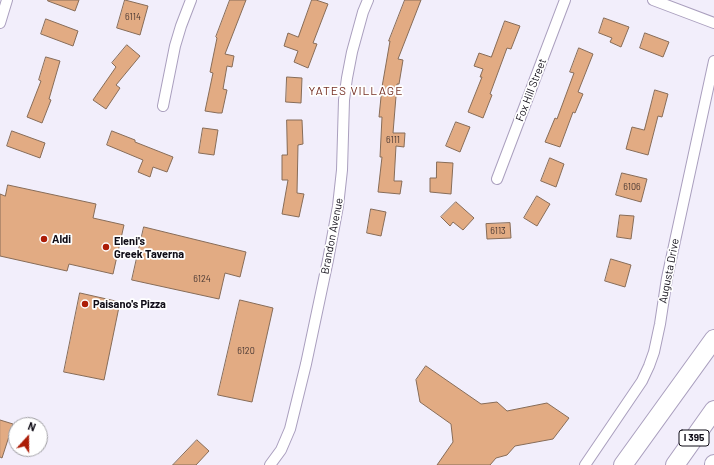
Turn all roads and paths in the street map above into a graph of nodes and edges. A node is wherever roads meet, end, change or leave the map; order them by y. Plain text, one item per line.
1 (7, 0) edge
2 (191, 0) edge
3 (368, 0) edge
4 (565, 0) edge
5 (653, 0) edge
6 (714, 23) edge
7 (0, 24) edge
8 (714, 61) edge
9 (163, 106) dead end
10 (498, 179) dead end
11 (714, 339) edge
12 (714, 410) edge
13 (270, 465) edge
14 (584, 465) edge
15 (623, 465) edge
16 (675, 465) edge

1 - 7 street
2 - 9 street
3 - 13 street, Brandon Avenue
4 - 10 street, Fox Hill Street
5 - 6 street
8 - 14 street, Augusta Drive
11 - 15 highway
12 - 16 highway, I 395

